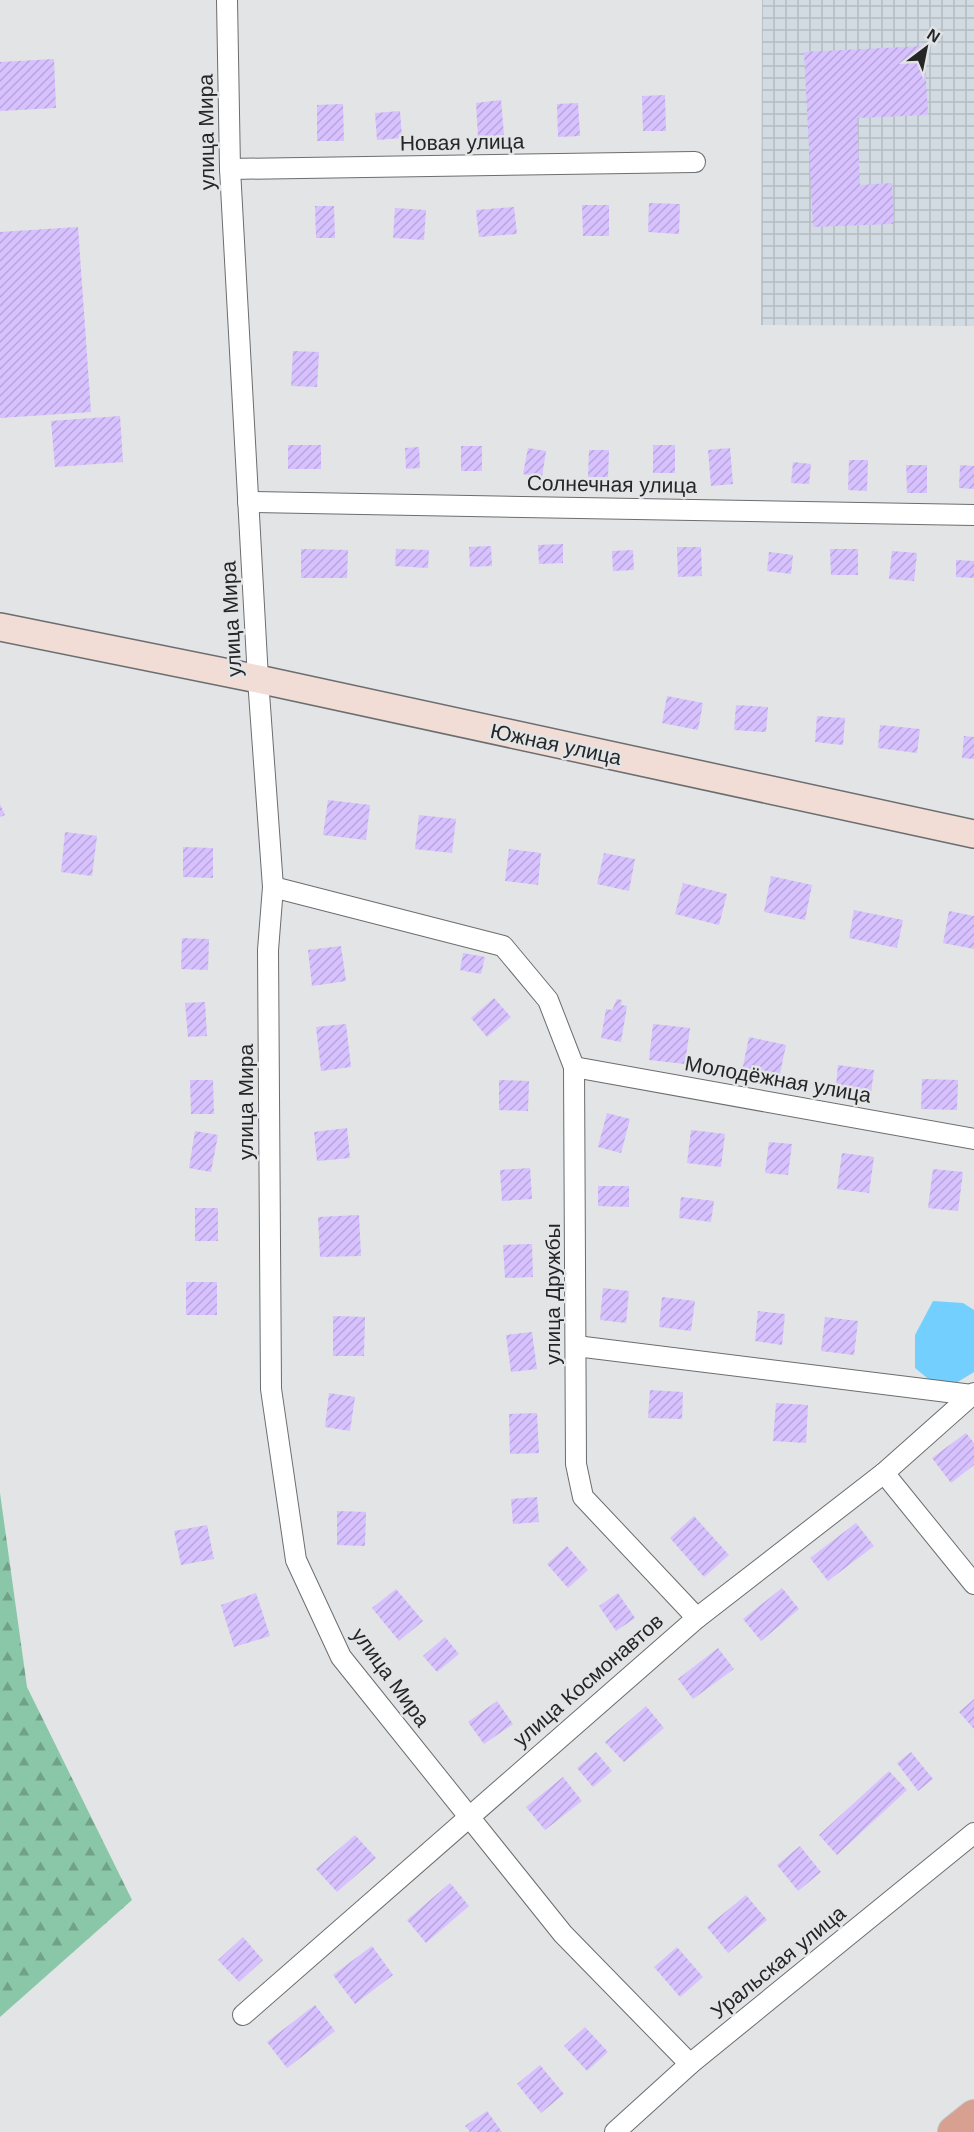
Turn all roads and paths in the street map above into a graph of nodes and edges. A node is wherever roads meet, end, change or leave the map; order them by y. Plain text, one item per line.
1 (227, 0) edge
2 (695, 162) dead end
3 (230, 169) junction
4 (248, 502) junction
5 (974, 515) edge
6 (0, 627) edge
7 (258, 679) junction
8 (974, 834) edge
9 (273, 887) junction
10 (574, 1067) junction
11 (974, 1139) edge
12 (576, 1346) junction
13 (973, 1394) edge
14 (884, 1473) junction
15 (974, 1584) edge
16 (697, 1618) junction
17 (468, 1815) junction
18 (974, 1833) edge
19 (243, 2015) dead end
20 (690, 2064) junction
21 (974, 2116) edge
22 (974, 2125) edge
23 (615, 2132) edge
24 (954, 2132) edge
25 (963, 2132) edge

1 - 3 street, улица Мира
2 - 3 street, Новая улица
3 - 4 street, улица Мира
4 - 5 street, Солнечная улица
4 - 7 street, улица Мира
6 - 7 main road, Южная улица
7 - 8 main road, Южная улица
7 - 9 street, улица Мира
9 - 10 street, улица Дружбы
9 - 17 street, улица Мира
10 - 11 street, Молодёжная улица
10 - 12 street, улица Дружбы
12 - 13 street
12 - 16 street, улица Дружбы
13 - 14 street, улица Космонавтов
14 - 15 street
14 - 16 street, улица Космонавтов
16 - 17 street, улица Космонавтов
17 - 19 street, улица Космонавтов
17 - 20 street, улица Мира
18 - 20 street, Уральская улица
20 - 23 street, Уральская улица
21 - 24 highway
22 - 25 highway

